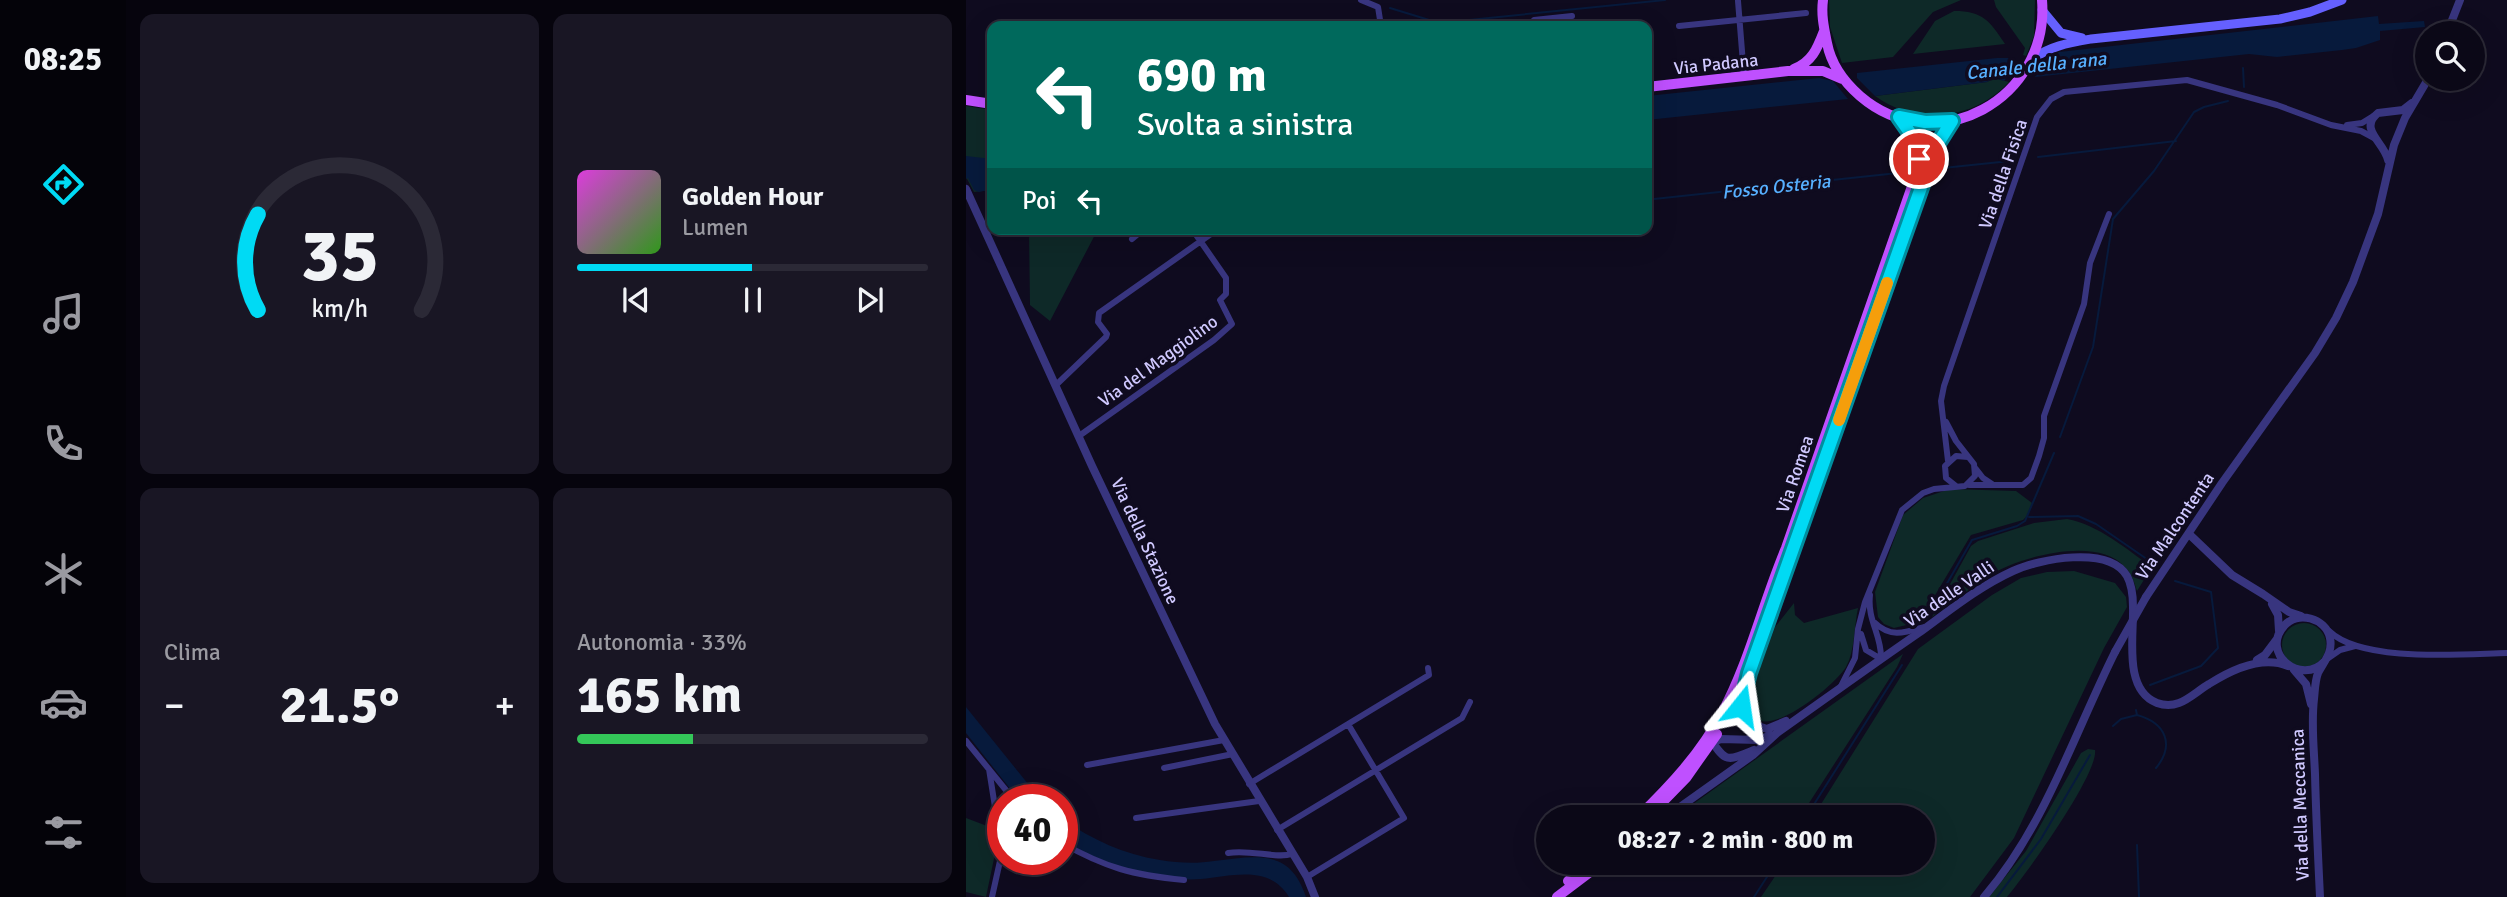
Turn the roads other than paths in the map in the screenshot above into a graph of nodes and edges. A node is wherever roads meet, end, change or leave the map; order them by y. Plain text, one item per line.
1 (1361, 0) edge
2 (1823, 0) edge
3 (2343, 0) edge
4 (2459, 0) edge
5 (1738, 1) edge
6 (2042, 5) edge
7 (1806, 13) dead end
8 (1572, 16) dead end
9 (1740, 20) junction
10 (1380, 21) edge
11 (1534, 21) edge
12 (2451, 21) edge
13 (1679, 26) dead end
14 (1824, 30) junction
15 (2091, 39) junction
16 (2031, 60) junction
17 (1788, 71) junction
18 (1744, 76) junction
19 (1845, 81) junction
20 (1652, 86) edge
21 (2422, 91) edge
22 (2420, 94) junction
23 (966, 100) edge
24 (987, 103) edge
25 (2386, 111) junction
26 (2376, 114) junction
27 (1899, 117) junction
28 (1952, 121) junction
29 (2331, 125) junction
30 (2401, 127) junction
31 (2398, 136) junction
32 (2377, 140) junction
33 (2388, 173) junction
34 (966, 189) edge
35 (2109, 214) dead end
36 (987, 233) edge
37 (988, 235) edge
38 (1137, 235) edge
39 (1196, 235) edge
40 (1208, 235) edge
41 (1132, 239) dead end
42 (1200, 241) junction
43 (1056, 385) junction
44 (1944, 417) junction
45 (1079, 436) junction
46 (1968, 457) junction
47 (1948, 461) junction
48 (1976, 469) junction
49 (1945, 473) junction
50 (1967, 485) junction
51 (1994, 485) junction
52 (1957, 486) junction
53 (1934, 489) junction
54 (2189, 534) junction
55 (1871, 590) junction
56 (2266, 596) junction
57 (1860, 618) junction
58 (1870, 618) junction
59 (2309, 618) junction
60 (1927, 626) junction
61 (2326, 628) junction
62 (2279, 636) junction
63 (2360, 646) junction
64 (2507, 653) edge
65 (1881, 659) junction
66 (2325, 661) junction
67 (2252, 664) junction
68 (2289, 666) junction
69 (1428, 668) dead end
70 (1749, 673) junction
71 (1840, 688) junction
72 (1470, 702) dead end
73 (1811, 709) junction
74 (2312, 711) junction
75 (1348, 724) junction
76 (1777, 733) junction
77 (1224, 740) junction
78 (1711, 740) junction
79 (966, 741) edge
80 (1763, 746) junction
81 (1233, 754) junction
82 (1087, 765) dead end
83 (1164, 768) dead end
84 (989, 769) junction
85 (1376, 770) junction
86 (1001, 784) edge
87 (1249, 784) junction
88 (1259, 801) junction
89 (1650, 805) edge
90 (1660, 805) edge
91 (1682, 805) edge
92 (1136, 818) dead end
93 (1277, 830) junction
94 (1078, 852) edge
95 (1228, 853) dead end
96 (1292, 854) junction
97 (1577, 875) edge
98 (1585, 875) edge
99 (1307, 877) junction
100 (1184, 880) dead end
101 (992, 897) edge
102 (1315, 897) edge
103 (1554, 897) edge
104 (1984, 897) edge
105 (2320, 897) edge

1 - 10 street
2 - 14 main road
3 - 15 main road
4 - 12 street
5 - 9 street
6 - 15 main road
6 - 16 main road
7 - 9 street
8 - 11 street
9 - 13 street
9 - 18 street
14 - 17 main road
14 - 19 main road
15 - 16 main road
16 - 28 main road
17 - 18 main road, Via Padana
17 - 19 main road, Via Padana
18 - 20 main road, Via Padana
19 - 27 main road
21 - 22 street, Via Malcontenta
22 - 25 street
22 - 30 street, Via Malcontenta
23 - 24 main road
25 - 26 street
25 - 30 street
26 - 29 street, Via della Fisica
26 - 32 street
27 - 28 main road
27 - 78 main road, Via Romea
28 - 70 main road, Via Romea
29 - 32 street, Via della Fisica
29 - 44 street, Via della Fisica
30 - 31 street, Via Malcontenta
31 - 32 street
31 - 33 street, Via Malcontenta
32 - 33 street
33 - 54 street, Via Malcontenta
34 - 36 street, Via della Stazione
35 - 51 street, Via della Fisica
37 - 43 street, Via della Stazione
38 - 41 street
39 - 42 street, Via del Maggiolino
40 - 42 street
42 - 43 street
42 - 45 street, Via del Maggiolino
43 - 45 street, Via della Stazione
44 - 46 street
44 - 47 street, Via della Fisica
45 - 77 street, Via della Stazione
46 - 47 street
46 - 48 street
47 - 49 street, Via della Fisica
48 - 50 street
48 - 51 street
49 - 52 street
49 - 53 street, Via della Fisica
50 - 51 street, Via della Fisica
50 - 52 street, Via della Fisica
52 - 53 street, Via della Fisica
53 - 55 street, Via della Fisica
54 - 56 street
54 - 104 street, Via Malcontenta, bridge
55 - 57 street, Via della Fisica
55 - 58 street, Via della Fisica
56 - 59 street
56 - 62 street
57 - 65 street
57 - 71 street, Via della Fisica
58 - 60 street
58 - 65 street, Via della Fisica
59 - 61 street
59 - 62 street
60 - 65 street, Via delle Valli
60 - 67 street, Via delle Valli
61 - 63 street
61 - 66 street
62 - 67 street, Via delle Valli
62 - 68 street
63 - 64 street
63 - 66 street
65 - 71 street, Via delle Valli
66 - 68 street
66 - 74 street, Via della Meccanica
67 - 68 street, Via delle Valli
68 - 74 street, Via della Meccanica
69 - 75 street
70 - 73 street, Via delle Valli
70 - 78 main road, Via Romea
71 - 73 street, Via delle Valli
72 - 85 street
73 - 76 street, Via delle Valli
74 - 105 street, Via della Meccanica
75 - 85 street
75 - 87 street
76 - 78 street, Via delle Valli
76 - 80 street, Via delle Valli
77 - 81 street, Via della Stazione
77 - 82 street
78 - 80 street, Via delle Valli
78 - 89 main road, Via Romea
78 - 90 main road, Via Romea
79 - 84 street
80 - 91 street, Via delle Valli
81 - 83 street
81 - 87 street, Via della Stazione
84 - 86 street
84 - 101 street
85 - 93 street
85 - 99 street
87 - 88 street, Via della Stazione
88 - 92 street
88 - 93 street, Via della Stazione
93 - 96 street, Via della Stazione
94 - 100 street
95 - 96 street
96 - 99 street, Via della Stazione
97 - 103 main road
98 - 103 main road
99 - 102 street, Via della Stazione

